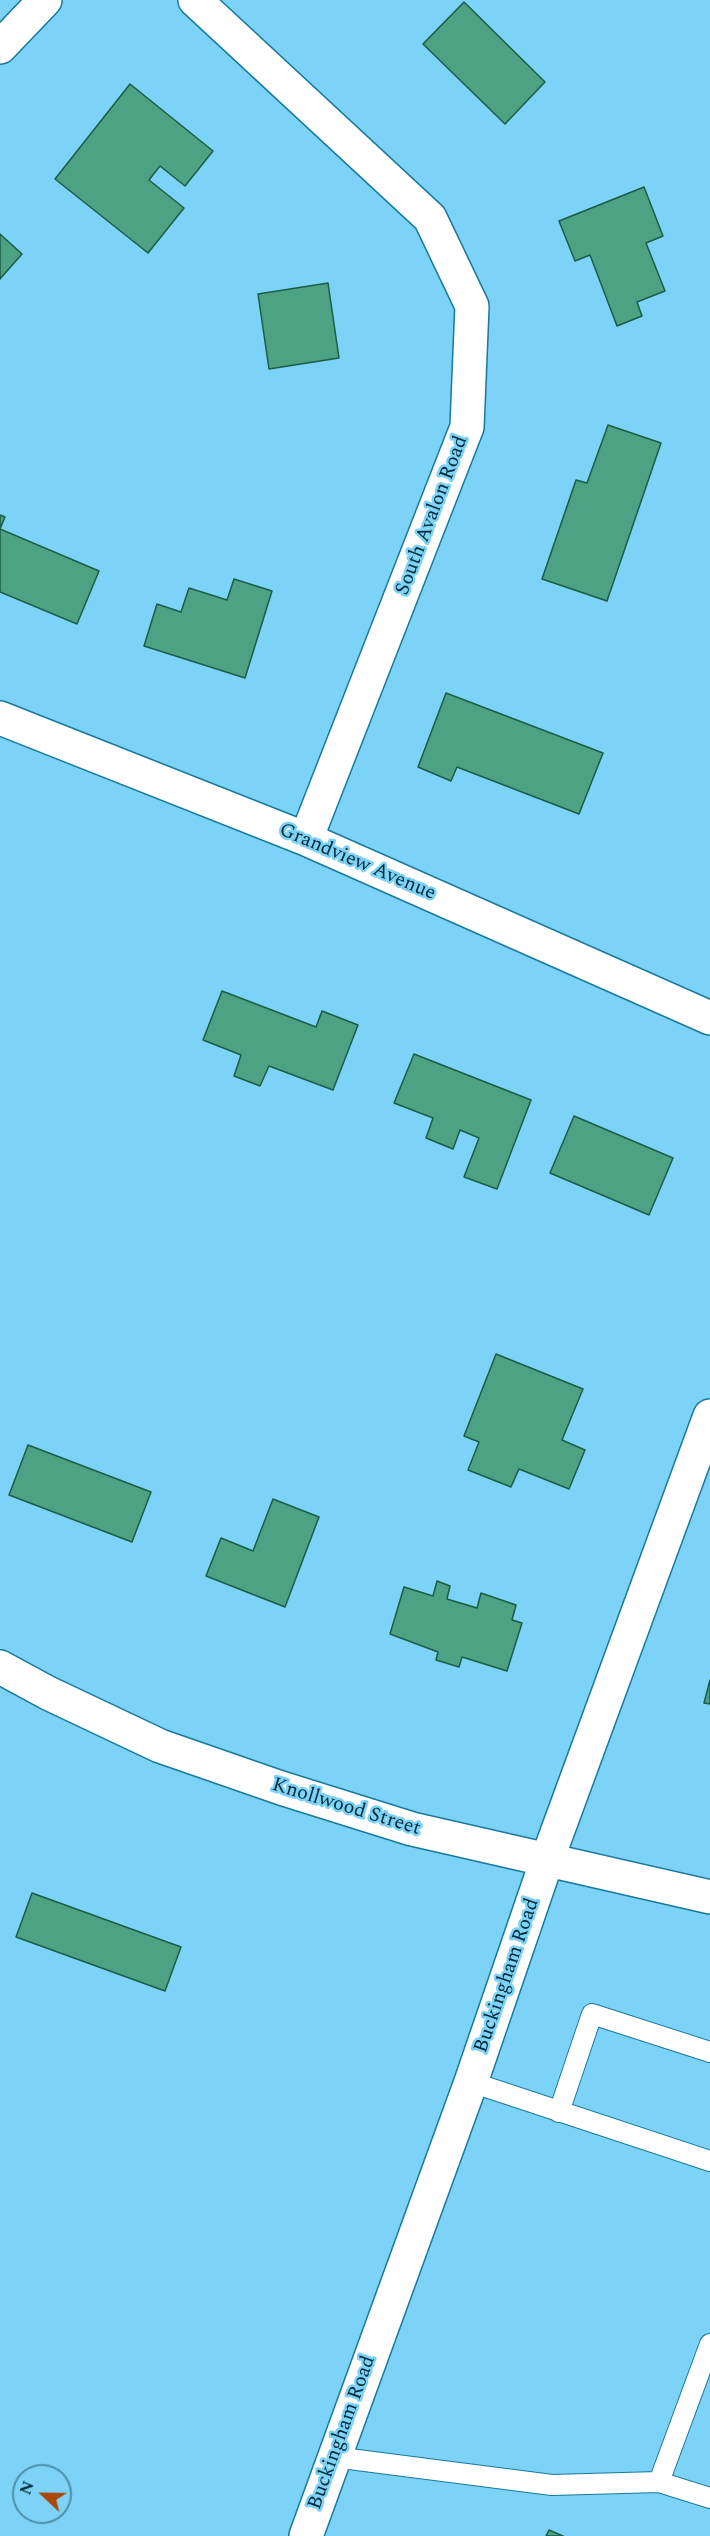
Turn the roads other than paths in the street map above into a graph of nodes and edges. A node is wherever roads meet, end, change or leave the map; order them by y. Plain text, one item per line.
1 (45, 0) edge
2 (195, 0) edge
3 (0, 47) edge
4 (0, 718) edge
5 (306, 839) junction
6 (710, 1018) edge
7 (710, 1416) edge
8 (0, 1667) edge
9 (547, 1860) junction
10 (710, 1896) edge
11 (710, 2052) edge
12 (471, 2082) junction
13 (560, 2112) junction
14 (710, 2161) edge
15 (710, 2344) edge
16 (703, 2390) edge
17 (334, 2457) junction
18 (659, 2482) junction
19 (710, 2498) edge
20 (306, 2536) edge

1 - 3 street
2 - 5 street, South Avalon Road
4 - 5 street, Grandview Avenue
5 - 6 street, Grandview Avenue
7 - 9 street, Buckingham Road
8 - 9 street, Knollwood Street
9 - 10 street, Knollwood Street
9 - 12 street, Buckingham Road
11 - 13 lane
12 - 13 lane
12 - 17 street, Buckingham Road
13 - 14 lane
15 - 16 lane
16 - 18 lane
17 - 18 lane
17 - 20 street, Buckingham Road
18 - 19 lane

